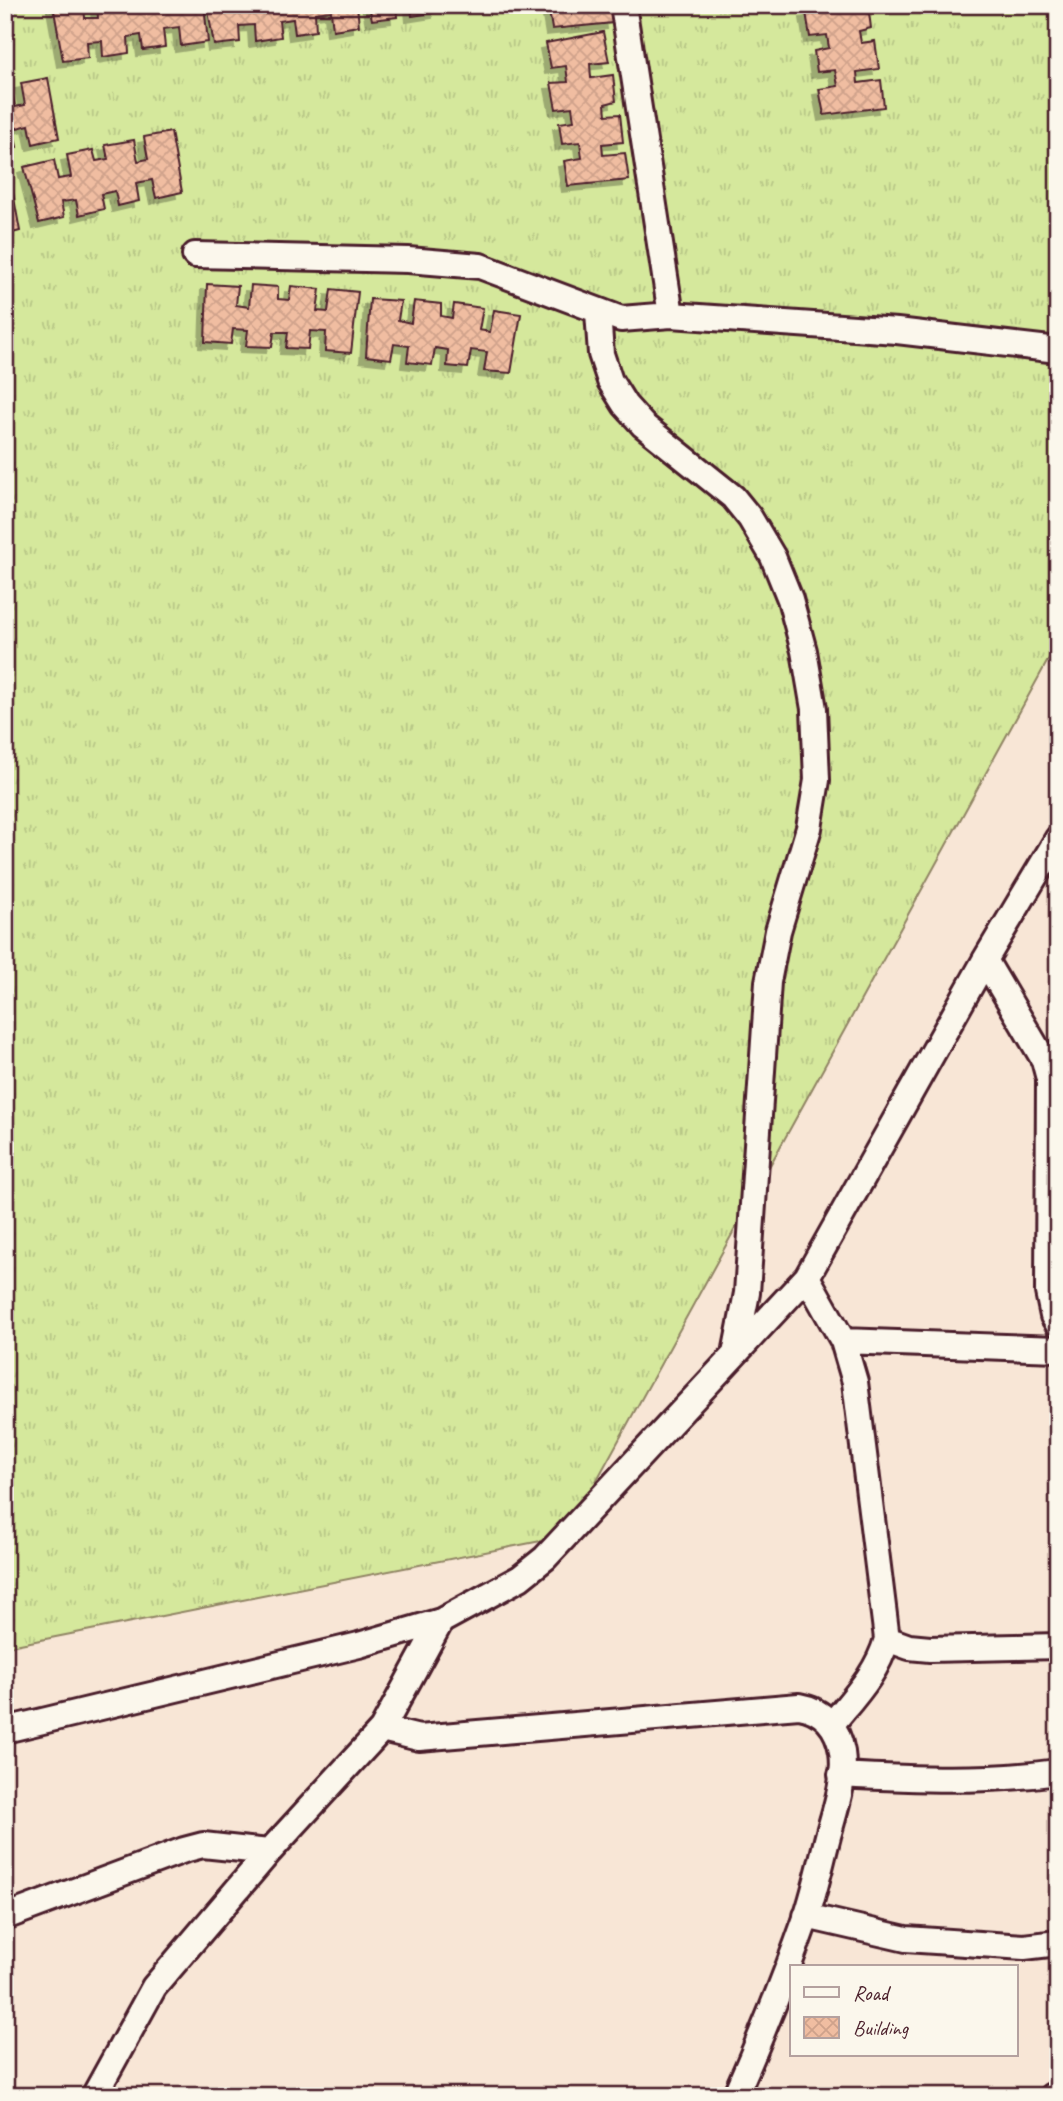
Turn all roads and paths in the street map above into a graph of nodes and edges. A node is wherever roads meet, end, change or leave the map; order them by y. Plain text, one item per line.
1 (623, 5) edge
2 (195, 255) dead end
3 (598, 312) junction
4 (671, 315) junction
5 (1058, 350) edge
6 (1058, 838) edge
7 (985, 960) junction
8 (807, 1277) junction
9 (1058, 1324) edge
10 (843, 1341) junction
11 (1058, 1349) edge
12 (735, 1354) junction
13 (441, 1621) junction
14 (887, 1639) junction
15 (1058, 1646) edge
16 (832, 1724) junction
17 (382, 1729) junction
18 (5, 1730) edge
19 (1058, 1772) edge
20 (841, 1775) junction
21 (269, 1852) junction
22 (806, 1916) junction
23 (5, 1917) edge
24 (1058, 1943) edge
25 (1058, 2094) edge
26 (94, 2096) edge
27 (735, 2096) edge
28 (1052, 2096) edge

1 - 4 street
2 - 3 street
3 - 4 street
3 - 12 street
4 - 5 street
6 - 7 street
7 - 8 street
7 - 9 street
8 - 10 street
8 - 12 street
10 - 11 street
10 - 14 street
12 - 13 street
13 - 17 street
13 - 18 street
14 - 15 street
14 - 16 street
16 - 17 street
16 - 20 street
17 - 21 street
19 - 20 street
20 - 22 street
21 - 23 street
21 - 26 street
22 - 24 street
22 - 27 street
25 - 28 street

